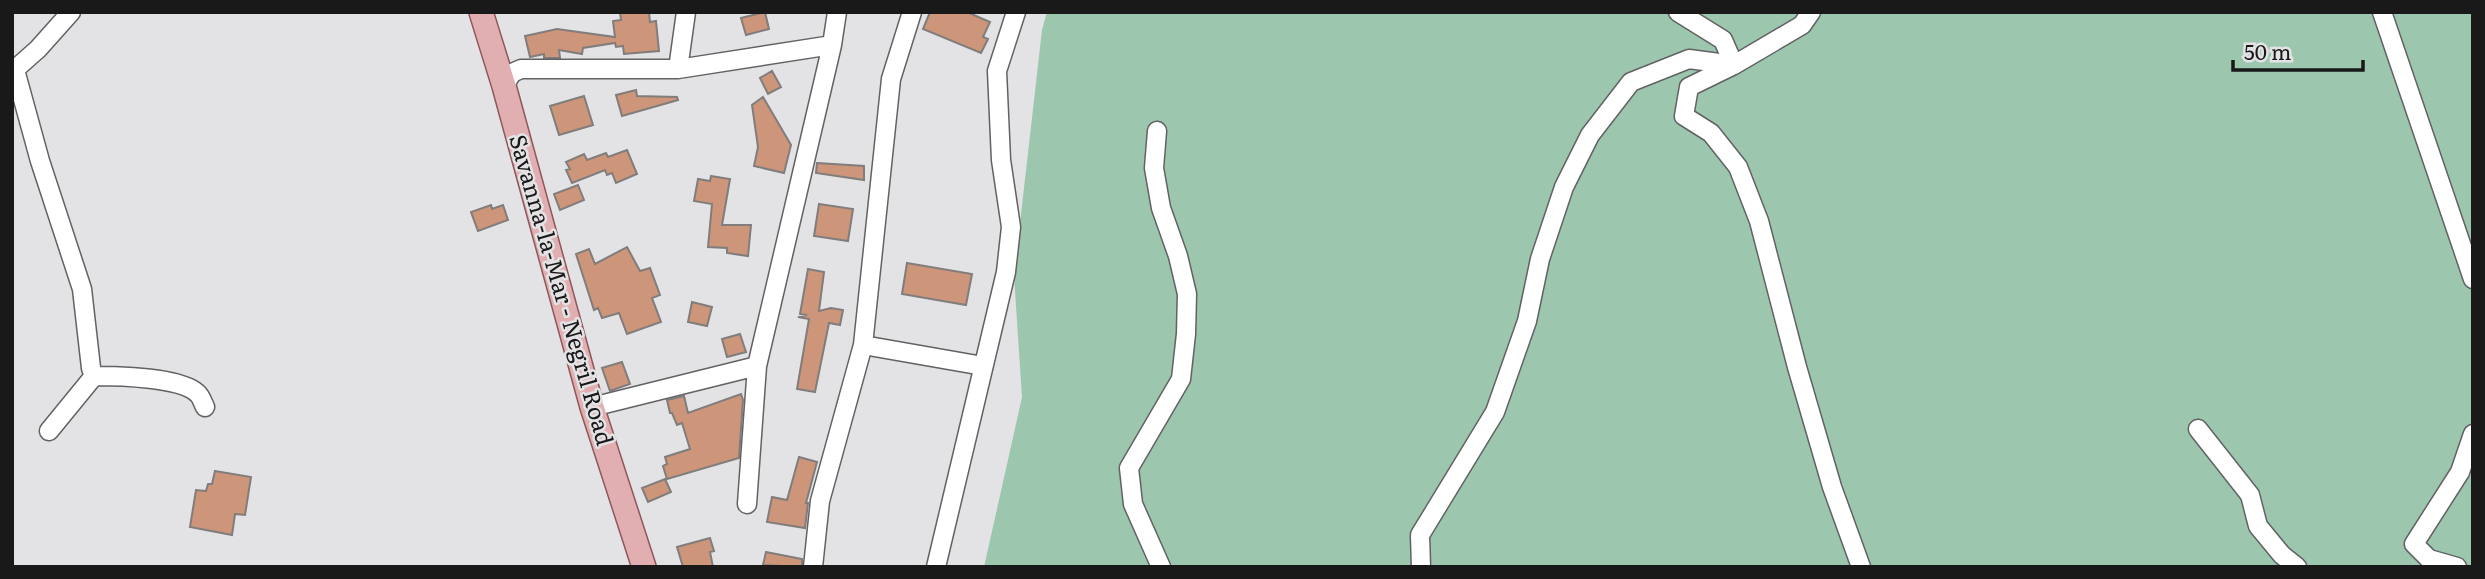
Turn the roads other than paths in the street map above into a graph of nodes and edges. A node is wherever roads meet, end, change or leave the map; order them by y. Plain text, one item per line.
1 (71, 12) edge
2 (481, 12) edge
3 (686, 12) edge
4 (837, 12) edge
5 (912, 12) edge
6 (1016, 12) edge
7 (1678, 12) edge
8 (1811, 12) edge
9 (2382, 12) edge
10 (832, 45) junction
11 (1734, 65) junction
12 (678, 69) junction
13 (14, 71) edge
14 (504, 86) junction
15 (1157, 131) dead end
16 (2473, 279) edge
17 (863, 345) junction
18 (757, 366) junction
19 (983, 366) junction
20 (94, 376) junction
21 (205, 407) dead end
22 (592, 407) junction
23 (2198, 429) dead end
24 (49, 431) dead end
25 (2473, 434) edge
26 (747, 504) dead end
27 (644, 567) edge
28 (813, 567) edge
29 (936, 567) edge
30 (1161, 567) edge
31 (1421, 567) edge
32 (1861, 567) edge
33 (2297, 567) edge
34 (2457, 567) edge

1 - 13 street
2 - 14 main road, Savanna-la-Mar - Negril Road
3 - 12 street
4 - 10 street
5 - 17 street
6 - 19 street
7 - 11 street
8 - 11 street
9 - 16 street
10 - 12 street
10 - 18 street
11 - 31 street
11 - 32 street
12 - 14 street
13 - 20 street
14 - 22 main road, Savanna-la-Mar - Negril Road
15 - 30 street
17 - 19 street
17 - 28 street
18 - 22 street
18 - 26 street
19 - 29 street
20 - 21 street
20 - 24 street
22 - 27 main road, Savanna-la-Mar - Negril Road
23 - 33 street
25 - 34 street

